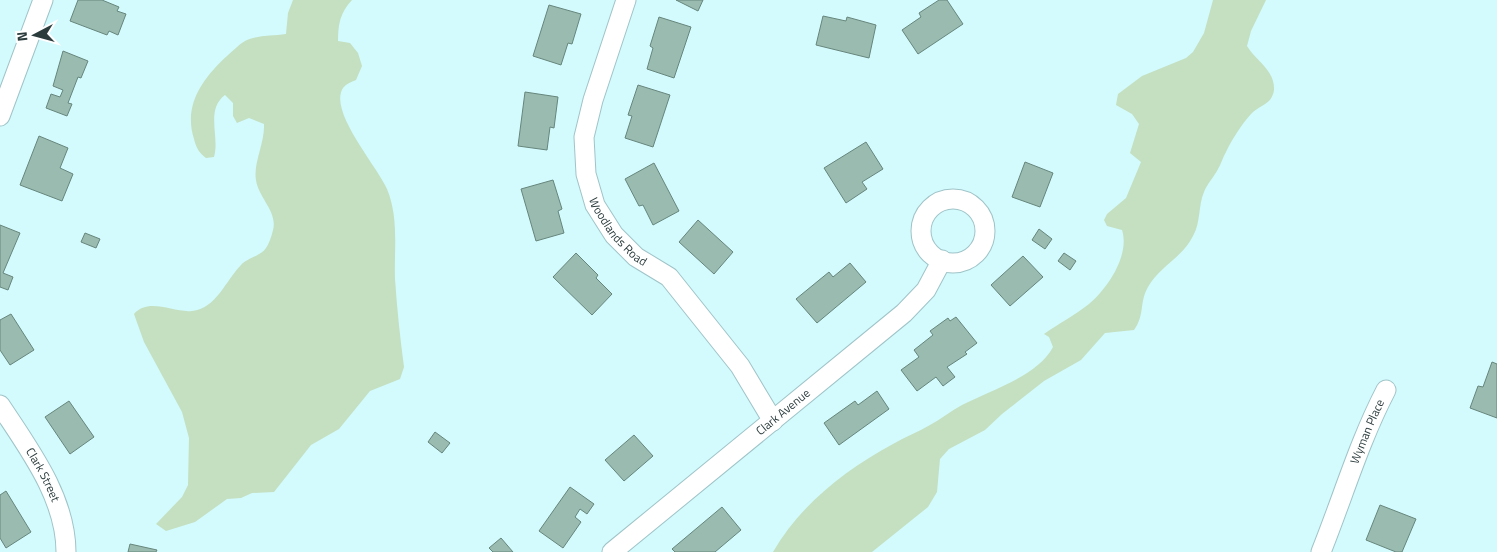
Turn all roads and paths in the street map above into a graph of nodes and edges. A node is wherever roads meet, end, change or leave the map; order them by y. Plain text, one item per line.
1 (43, 0) edge
2 (626, 0) edge
3 (0, 116) edge
4 (942, 260) dead end
5 (1386, 390) dead end
6 (0, 405) edge
7 (773, 421) junction
8 (66, 552) edge
9 (612, 552) edge
10 (1321, 552) edge

1 - 3 street
2 - 7 street, Woodlands Road
4 - 7 street, Clark Avenue
5 - 10 street, Wyman Place
6 - 8 street, Clark Street
7 - 9 street, Clark Avenue

